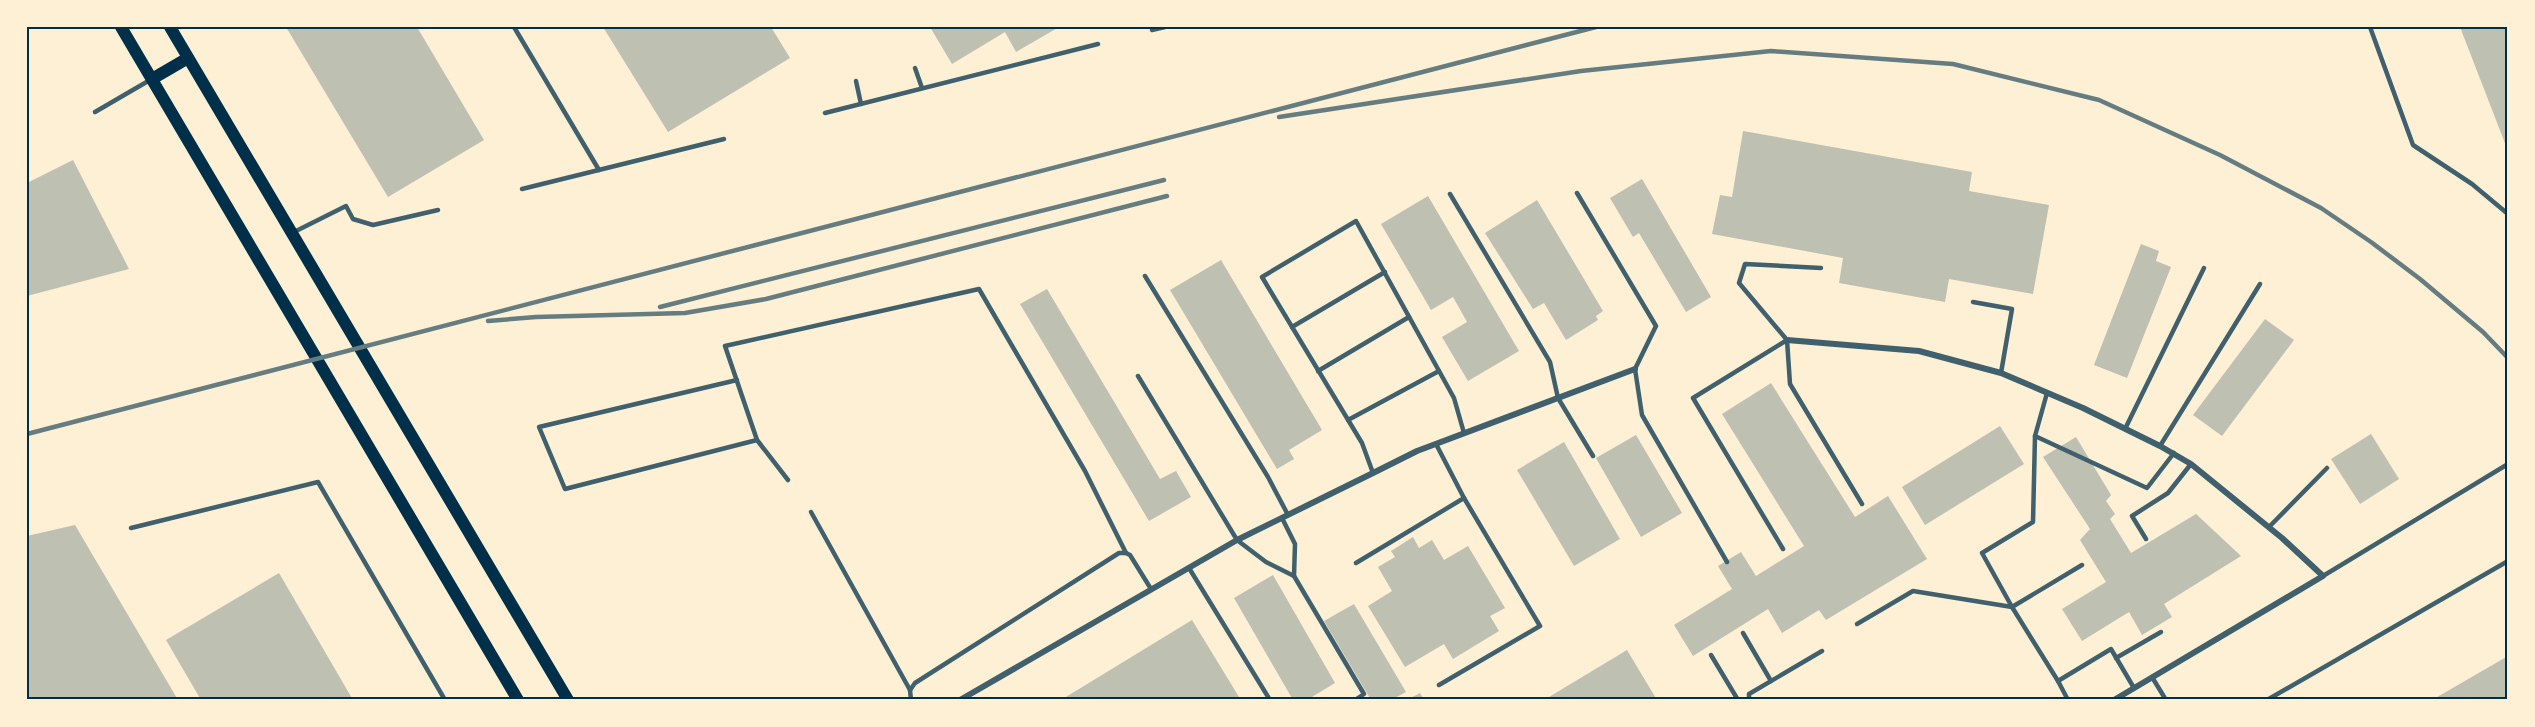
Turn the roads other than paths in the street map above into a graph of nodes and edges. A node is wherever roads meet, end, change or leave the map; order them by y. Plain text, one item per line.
1 (121, 27) edge
2 (170, 27) edge
3 (514, 27) edge
4 (1164, 27) edge
5 (2370, 27) edge
6 (1152, 30) dead end
7 (1098, 44) dead end
8 (188, 58) junction
9 (915, 68) dead end
10 (152, 79) junction
11 (856, 81) dead end
12 (922, 88) junction
13 (861, 104) junction
14 (95, 112) dead end
15 (825, 113) dead end
16 (724, 139) dead end
17 (599, 170) junction
18 (522, 189) dead end
19 (1577, 193) dead end
20 (1450, 194) dead end
21 (438, 210) dead end
22 (2508, 214) edge
23 (291, 233) junction
24 (1821, 268) dead end
25 (2204, 268) dead end
26 (1384, 272) junction
27 (1145, 276) dead end
28 (2260, 284) dead end
29 (1973, 302) dead end
30 (1409, 317) junction
31 (1292, 327) junction
32 (1787, 340) junction
33 (1635, 369) junction
34 (1318, 370) junction
35 (1439, 371) junction
36 (2001, 373) junction
37 (1138, 376) dead end
38 (736, 380) junction
39 (2047, 393) junction
40 (1558, 398) junction
41 (1348, 420) junction
42 (2125, 429) junction
43 (1464, 433) junction
44 (2035, 436) junction
45 (757, 440) junction
46 (1436, 444) junction
47 (2160, 446) junction
48 (2174, 453) junction
49 (1593, 456) dead end
50 (2191, 464) junction
51 (2508, 464) edge
52 (2327, 468) dead end
53 (1373, 473) junction
54 (788, 480) dead end
55 (1464, 498) junction
56 (1862, 504) dead end
57 (811, 512) dead end
58 (1285, 516) junction
59 (2269, 526) junction
60 (131, 528) dead end
61 (2146, 539) dead end
62 (1237, 540) junction
63 (1783, 549) dead end
64 (1126, 553) junction
65 (2508, 561) edge
66 (1727, 562) dead end
67 (1356, 563) dead end
68 (2082, 565) dead end
69 (1189, 568) junction
70 (1294, 576) junction
71 (2323, 576) junction
72 (1151, 589) junction
73 (2012, 607) junction
74 (1857, 624) dead end
75 (2161, 632) dead end
76 (1743, 633) dead end
77 (1822, 651) dead end
78 (1711, 655) dead end
79 (2116, 658) junction
80 (2152, 677) junction
81 (1771, 681) junction
82 (2058, 681) junction
83 (1439, 685) dead end
84 (2134, 688) junction
85 (910, 690) junction
86 (971, 693) junction
87 (1749, 697) edge
88 (446, 700) edge
89 (518, 700) edge
90 (568, 700) edge
91 (911, 700) edge
92 (960, 700) edge
93 (975, 700) edge
94 (1270, 700) edge
95 (1355, 700) edge
96 (1739, 700) edge
97 (2068, 700) edge
98 (2114, 700) edge
99 (2166, 700) edge
100 (2267, 700) edge

1 - 10 main road
2 - 8 main road
3 - 17 lane
4 - 6 lane
5 - 22 lane
7 - 12 lane
8 - 10 main road
8 - 23 main road
9 - 12 lane
10 - 14 lane
10 - 89 main road
11 - 13 lane
12 - 13 lane
13 - 15 lane
16 - 17 lane
17 - 18 lane
19 - 33 lane
20 - 40 lane
21 - 23 lane
23 - 90 main road
24 - 32 lane
25 - 42 lane
26 - 30 lane
26 - 31 lane
26 - 31 lane
27 - 58 lane
28 - 47 lane
29 - 36 lane
30 - 34 lane
30 - 35 lane
31 - 34 lane
32 - 36 street
32 - 56 lane
32 - 63 lane
33 - 40 street
33 - 66 lane
34 - 41 lane
35 - 41 lane
35 - 43 lane
36 - 39 street
37 - 62 lane
38 - 45 lane
38 - 45 lane
38 - 64 lane
39 - 42 street
39 - 44 lane
40 - 43 street
40 - 49 lane
41 - 53 lane
42 - 47 street
43 - 46 street
44 - 48 lane
44 - 73 lane
45 - 54 lane
46 - 53 street
46 - 55 lane
47 - 48 street
48 - 50 street
50 - 59 street
50 - 61 lane
51 - 71 lane
52 - 59 lane
53 - 58 street
55 - 67 lane
55 - 83 lane
57 - 85 lane
58 - 62 street
58 - 70 lane
59 - 71 street
60 - 88 lane
62 - 69 street
62 - 70 lane
64 - 72 lane
64 - 85 lane
65 - 100 lane
68 - 73 lane
69 - 72 street
69 - 94 lane
70 - 95 lane
71 - 80 street
72 - 86 street
73 - 74 lane
73 - 82 lane
75 - 79 lane
76 - 81 lane
77 - 81 lane
78 - 96 lane
79 - 82 lane
79 - 84 lane
80 - 84 street
80 - 99 lane
81 - 87 lane
82 - 97 lane
84 - 98 street
85 - 91 lane
86 - 92 street
86 - 93 lane
87 - 96 lane

